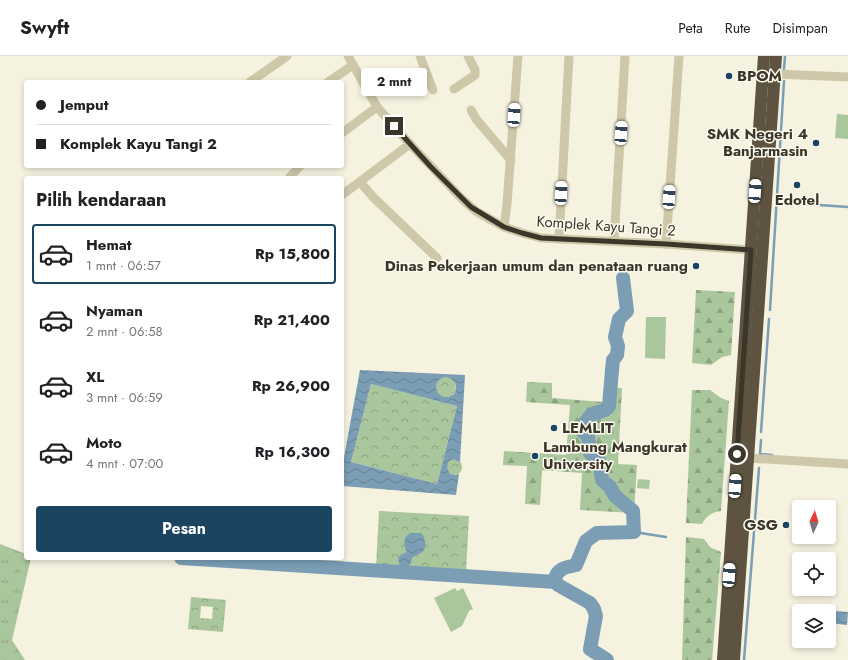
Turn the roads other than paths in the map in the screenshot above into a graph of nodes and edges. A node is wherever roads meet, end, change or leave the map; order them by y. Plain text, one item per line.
1 (286, 56) edge
2 (348, 56) edge
3 (420, 56) edge
4 (468, 56) edge
5 (518, 56) edge
6 (569, 56) edge
7 (626, 56) edge
8 (679, 56) edge
9 (764, 56) edge
10 (776, 56) edge
11 (353, 65) junction
12 (775, 74) junction
13 (848, 78) edge
14 (253, 80) edge
15 (331, 80) edge
16 (454, 89) dead end
17 (433, 90) dead end
18 (377, 107) junction
19 (470, 110) dead end
20 (344, 132) edge
21 (410, 144) junction
22 (511, 160) junction
23 (298, 168) edge
24 (291, 176) edge
25 (360, 182) junction
26 (344, 194) edge
27 (504, 227) junction
28 (559, 238) junction
29 (614, 241) junction
30 (666, 244) junction
31 (751, 250) junction
32 (437, 258) dead end
33 (748, 458) junction
34 (848, 464) edge
35 (723, 660) edge
36 (734, 660) edge

1 - 14 street
2 - 11 street, Komplek Kayu Tangi 2
3 - 17 street
4 - 16 street
5 - 22 street
6 - 28 street
7 - 29 street
8 - 30 street
9 - 31 highway
10 - 12 highway
11 - 15 street
11 - 18 street, Komplek Kayu Tangi 2
12 - 13 street
12 - 33 highway
18 - 20 street
18 - 21 street, Komplek Kayu Tangi 2
19 - 22 street
21 - 25 street
21 - 27 street, Komplek Kayu Tangi 2
22 - 27 street
23 - 24 street
25 - 26 street
25 - 32 street
27 - 28 street, Komplek Kayu Tangi 2
28 - 29 street, Komplek Kayu Tangi 2
29 - 30 street, Komplek Kayu Tangi 2
30 - 31 street, Komplek Kayu Tangi 2
31 - 35 highway
33 - 34 street
33 - 36 highway

